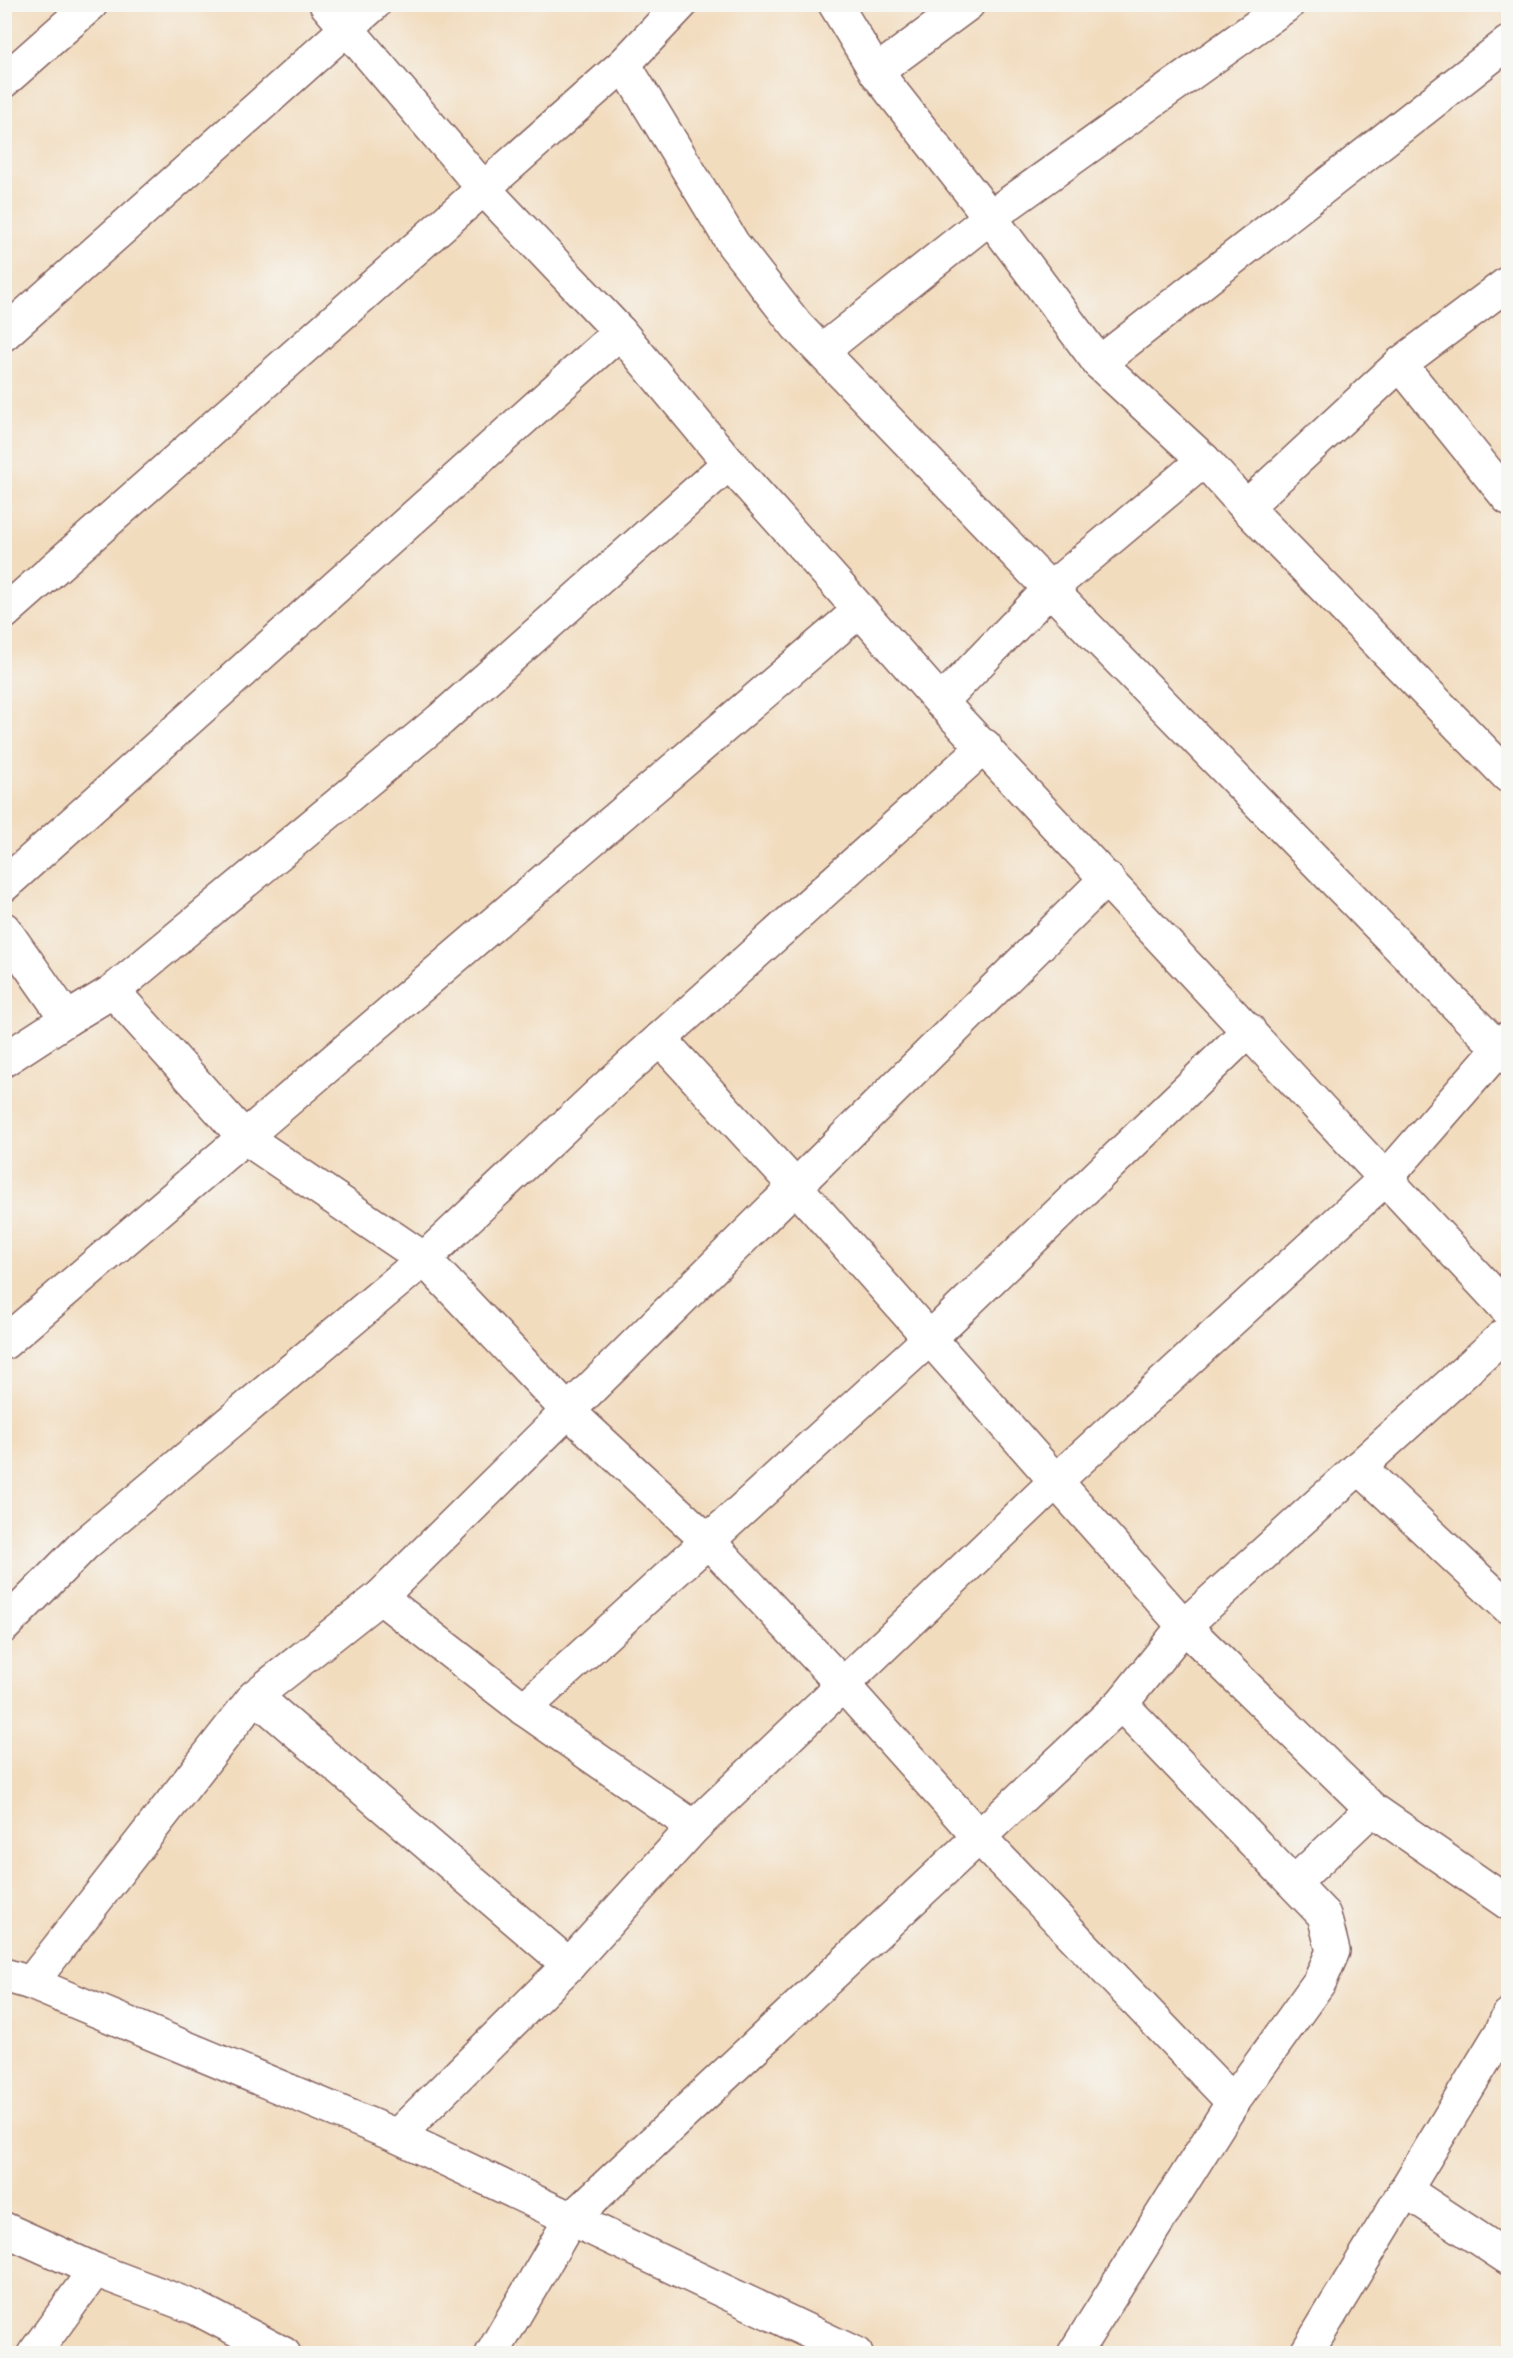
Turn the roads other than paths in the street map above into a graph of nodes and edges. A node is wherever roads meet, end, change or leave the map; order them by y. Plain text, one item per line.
1 (91, 4) edge
2 (326, 4) edge
3 (374, 4) edge
4 (681, 4) edge
5 (835, 4) edge
6 (968, 4) edge
7 (1288, 4) edge
8 (347, 29) junction
9 (1509, 43) edge
10 (624, 64) junction
11 (876, 72) junction
12 (4, 81) edge
13 (484, 189) junction
14 (990, 217) junction
15 (1509, 283) edge
16 (620, 332) junction
17 (4, 334) edge
18 (822, 351) junction
19 (1099, 363) junction
20 (1400, 364) junction
21 (1204, 460) junction
22 (729, 463) junction
23 (1509, 498) edge
24 (1246, 507) junction
25 (1050, 589) junction
26 (860, 610) junction
27 (4, 613) edge
28 (941, 702) junction
29 (985, 746) junction
30 (1509, 776) edge
31 (1107, 878) junction
32 (4, 885) edge
33 (4, 929) edge
34 (113, 991) junction
35 (67, 1019) junction
36 (1249, 1030) junction
37 (660, 1039) junction
38 (1505, 1049) edge
39 (4, 1060) edge
40 (244, 1137) junction
41 (1386, 1178) junction
42 (795, 1186) junction
43 (424, 1259) junction
44 (1509, 1310) edge
45 (1509, 1332) edge
46 (930, 1338) junction
47 (4, 1343) edge
48 (568, 1410) junction
49 (1359, 1467) junction
50 (1056, 1481) junction
51 (708, 1541) junction
52 (380, 1597) junction
53 (1509, 1606) edge
54 (4, 1626) edge
55 (1184, 1626) junction
56 (843, 1685) junction
57 (255, 1696) junction
58 (1121, 1704) junction
59 (524, 1709) junction
60 (1372, 1809) junction
61 (694, 1827) junction
62 (979, 1837) junction
63 (1294, 1883) junction
64 (1509, 1904) edge
65 (569, 1965) junction
66 (18, 1979) edge
67 (1506, 2028) edge
68 (1233, 2102) junction
69 (398, 2136) junction
70 (1405, 2190) junction
71 (570, 2220) junction
72 (4, 2229) edge
73 (1509, 2258) edge
74 (95, 2270) junction
75 (276, 2352) edge
76 (34, 2354) edge
77 (492, 2354) edge
78 (856, 2354) edge
79 (1074, 2354) edge
80 (1306, 2354) edge

1 - 12 street
2 - 8 street
3 - 8 street
4 - 10 street
5 - 11 street
6 - 11 street
7 - 14 street
8 - 13 street
8 - 17 street
9 - 19 street
10 - 13 street
10 - 18 street
11 - 14 street
13 - 16 street
13 - 27 street
14 - 18 street
14 - 19 street
15 - 20 street
16 - 22 street
16 - 32 street
18 - 25 street
19 - 21 street
20 - 23 street
20 - 24 street
21 - 24 street
21 - 25 street
22 - 26 street
22 - 34 street
24 - 30 street
25 - 28 street
25 - 38 street
26 - 28 street
26 - 40 street
28 - 29 street
29 - 31 street
29 - 37 street
31 - 36 street
31 - 42 street
33 - 35 street
34 - 35 street
34 - 40 street
35 - 39 street
36 - 41 street
36 - 46 street
37 - 42 street
37 - 43 street
38 - 41 street
40 - 43 street
40 - 47 street
41 - 44 street
41 - 50 street
42 - 46 street
42 - 48 street
43 - 48 street
43 - 54 street
45 - 49 street
46 - 50 street
46 - 51 street
48 - 51 street
48 - 52 street
49 - 53 street
49 - 55 street
50 - 55 street
50 - 56 street
51 - 56 street
51 - 59 street
52 - 57 street
52 - 59 street
55 - 58 street
55 - 60 street
56 - 61 street
56 - 62 street
57 - 65 street
57 - 66 street
58 - 62 street
58 - 63 street
59 - 61 street
60 - 63 street
60 - 64 street
61 - 65 street
62 - 68 street
62 - 71 street
63 - 68 street
65 - 69 street
66 - 69 street
67 - 70 street
68 - 79 street
69 - 71 street
70 - 73 street
70 - 80 street
71 - 77 street
71 - 78 street
72 - 74 street
74 - 75 street
74 - 76 street

